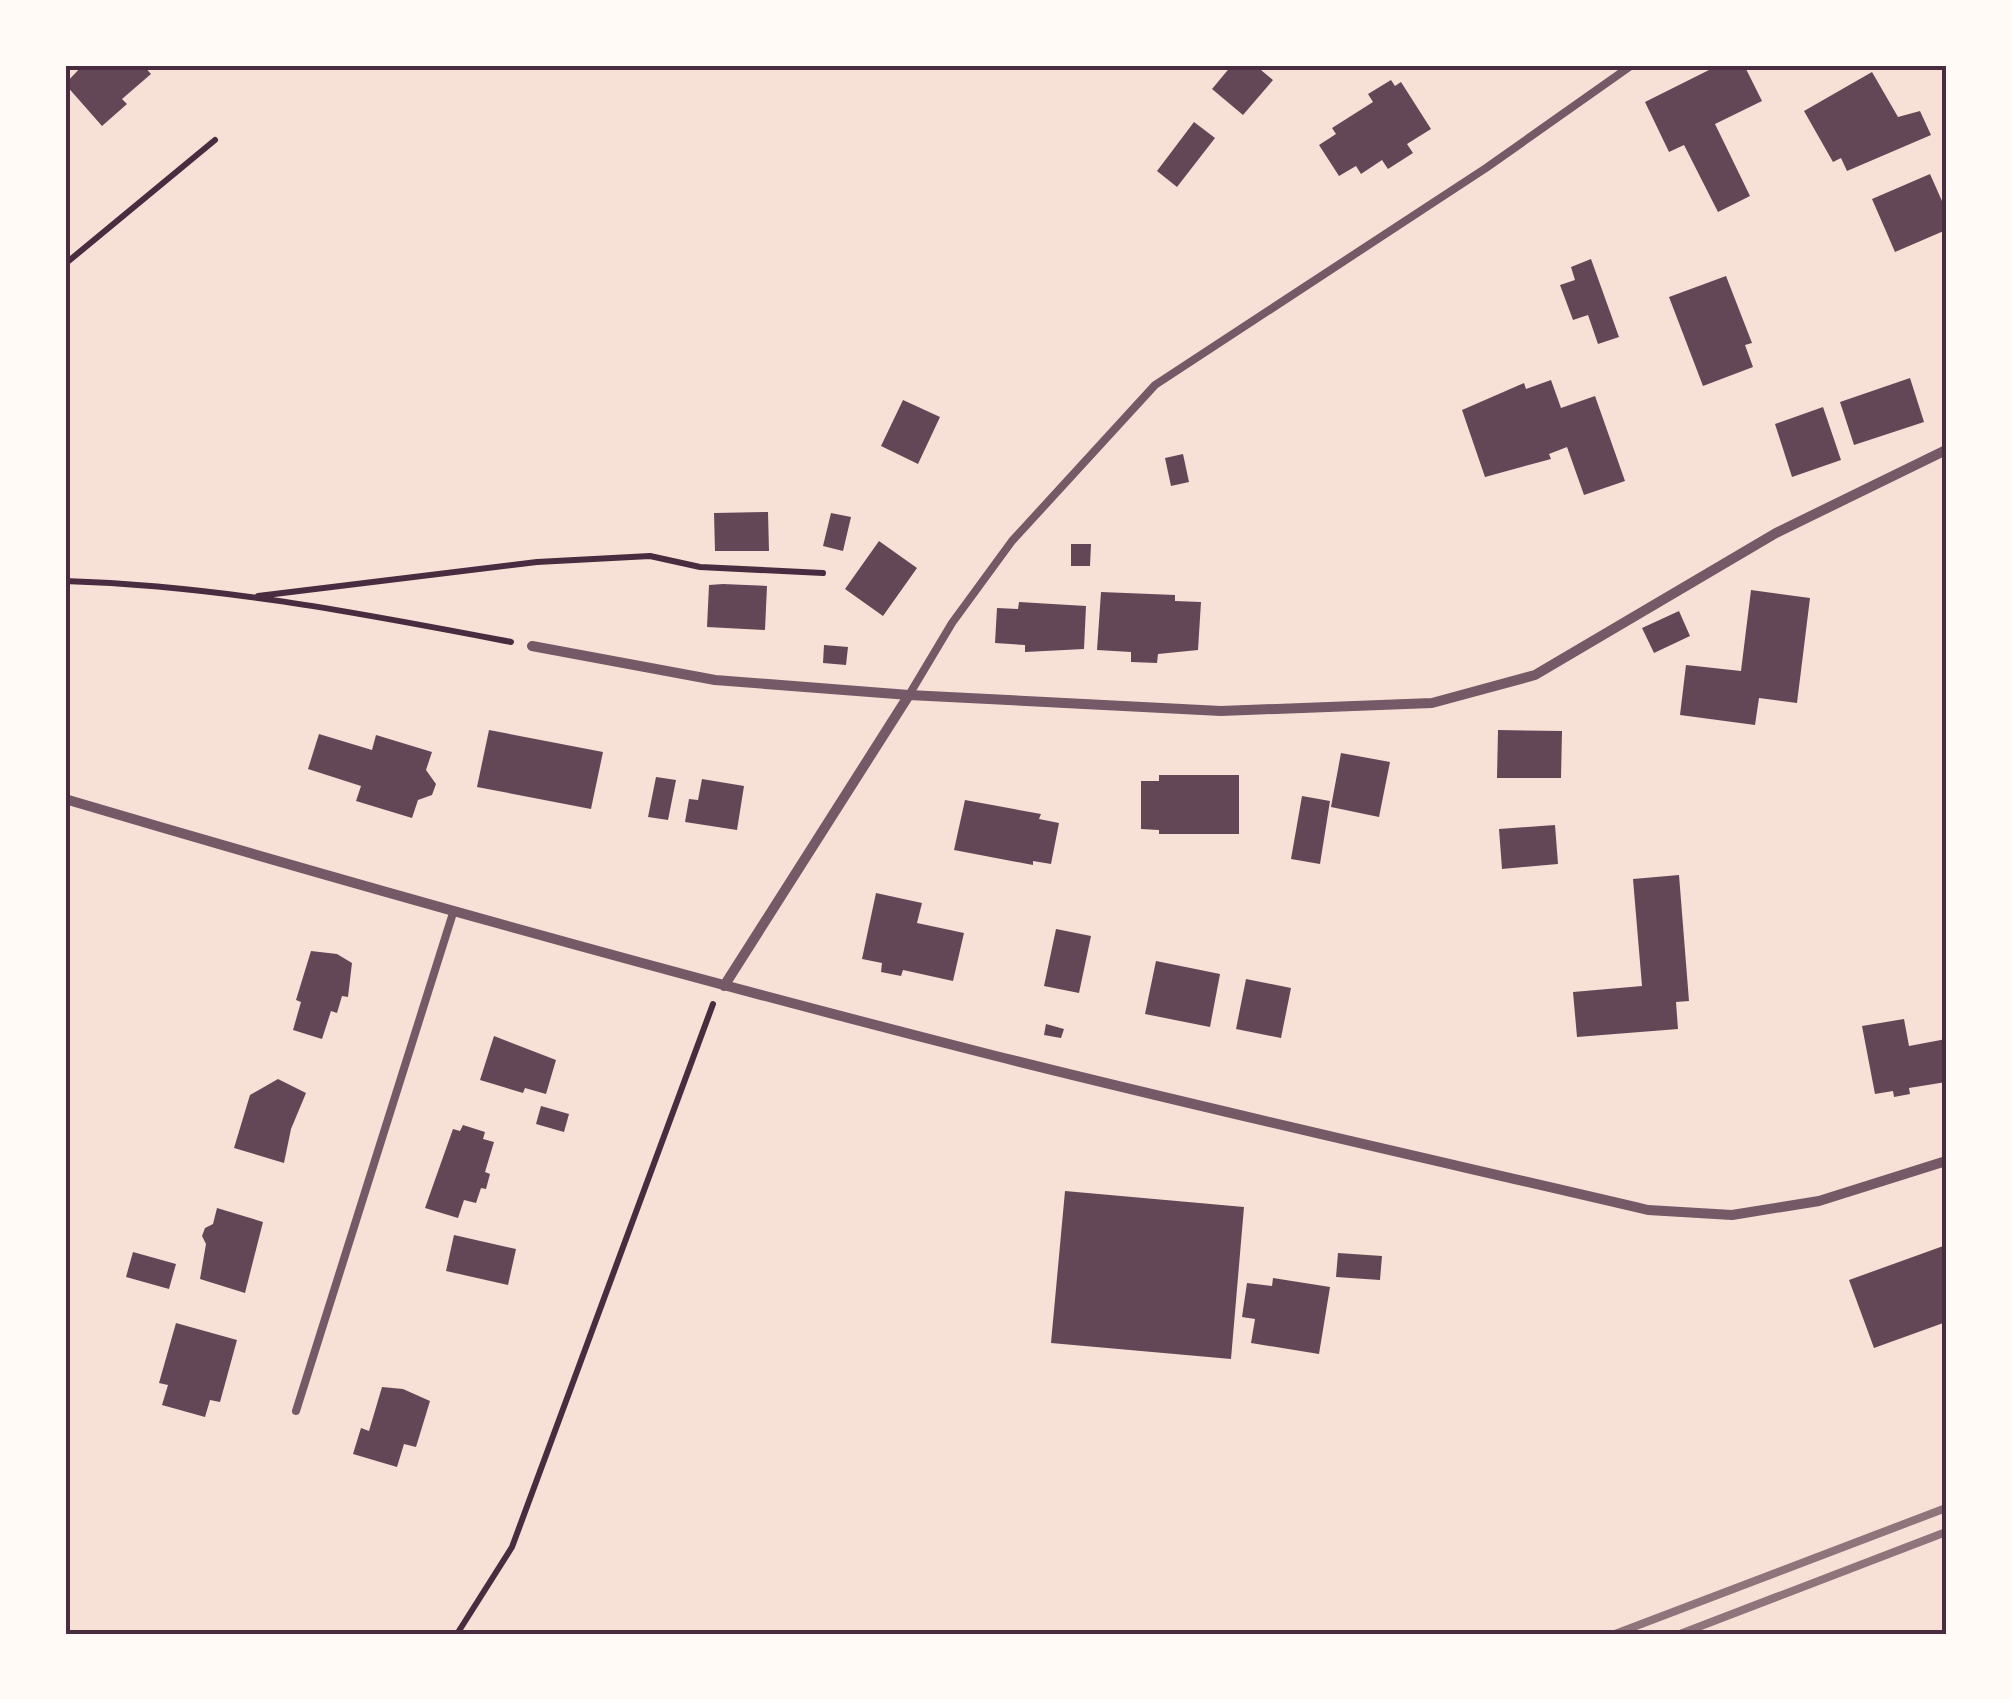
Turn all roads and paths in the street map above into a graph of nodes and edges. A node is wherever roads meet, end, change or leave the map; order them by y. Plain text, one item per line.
1 (1632, 65) edge
2 (216, 140) dead end
3 (65, 264) edge
4 (1946, 450) edge
5 (823, 574) dead end
6 (65, 581) edge
7 (258, 596) junction
8 (532, 646) joint
9 (909, 696) junction
10 (65, 799) edge
11 (453, 913) junction
12 (724, 986) junction
13 (1946, 1161) edge
14 (296, 1411) dead end
15 (457, 1634) edge

1 - 9 lane
2 - 3 path
4 - 9 street
5 - 7 path
6 - 7 path
7 - 8 path
8 - 9 street
9 - 12 street
10 - 11 street
11 - 12 street
11 - 14 lane
12 - 13 street
12 - 15 path

